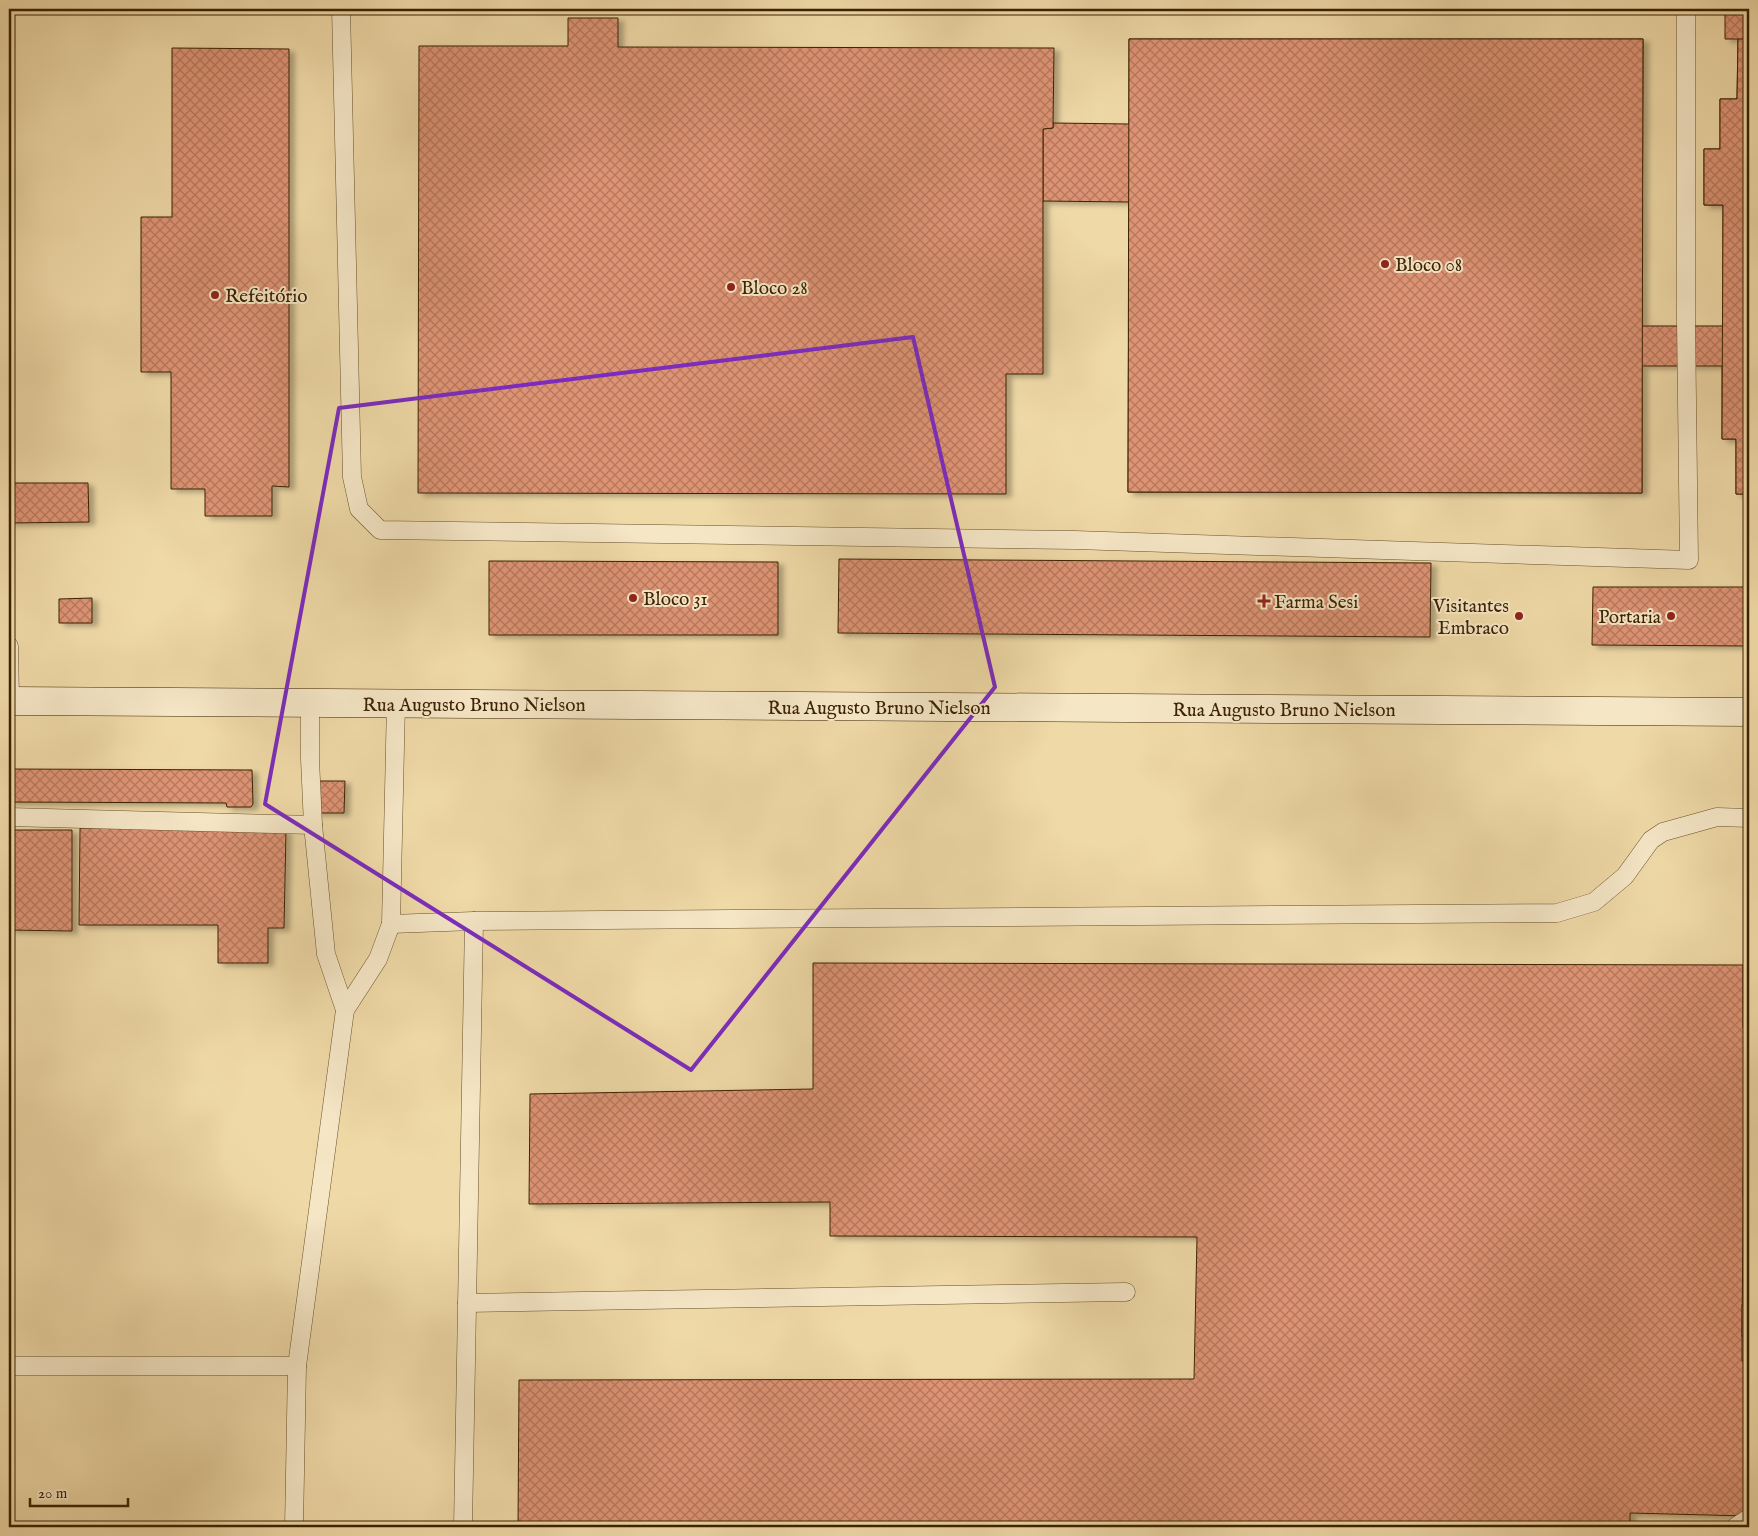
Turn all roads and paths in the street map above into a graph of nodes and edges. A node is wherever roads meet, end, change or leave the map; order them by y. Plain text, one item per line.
1 (341, 9) edge
2 (1686, 9) edge
3 (9, 646) edge
4 (9, 701) edge
5 (310, 703) junction
6 (396, 704) junction
7 (1749, 712) edge
8 (9, 818) edge
9 (1749, 818) edge
10 (313, 825) junction
11 (474, 921) junction
12 (391, 924) junction
13 (345, 1010) junction
14 (1126, 1292) dead end
15 (467, 1303) junction
16 (9, 1366) edge
17 (297, 1366) junction
18 (1749, 1518) edge
19 (294, 1527) edge
20 (463, 1527) edge
21 (1735, 1527) edge

1 - 2 lane
3 - 4 lane
4 - 5 main road, Rua Augusto Bruno Nielson
5 - 6 main road, Rua Augusto Bruno Nielson
5 - 10 lane
6 - 7 main road, Rua Augusto Bruno Nielson
6 - 12 lane
8 - 10 lane
9 - 11 lane
10 - 13 lane
11 - 12 lane
11 - 15 lane
12 - 13 lane
13 - 17 lane
14 - 15 lane
15 - 20 lane
16 - 17 lane
17 - 19 lane
18 - 21 lane

